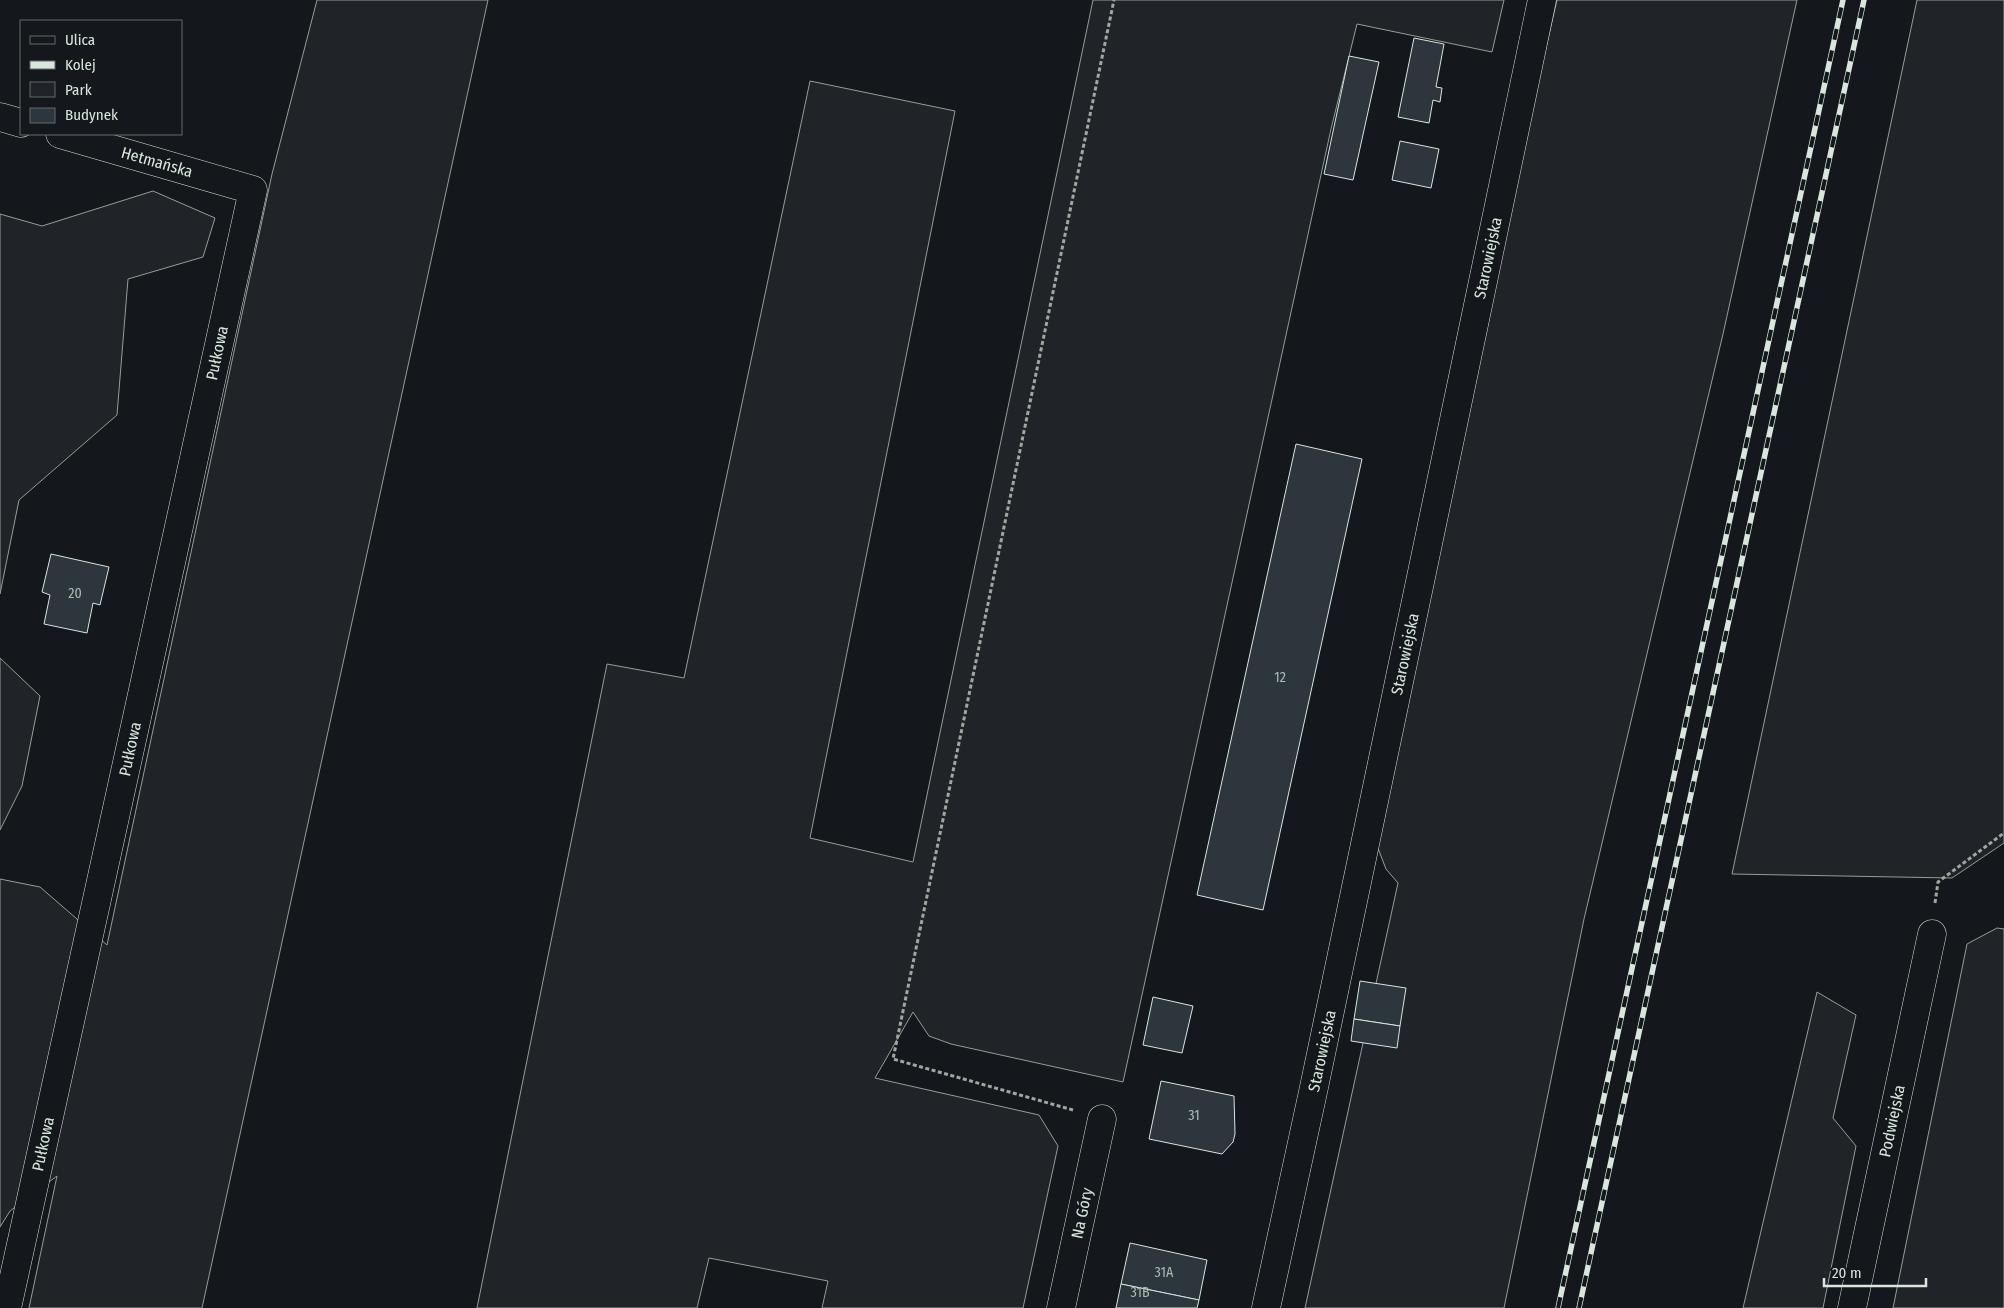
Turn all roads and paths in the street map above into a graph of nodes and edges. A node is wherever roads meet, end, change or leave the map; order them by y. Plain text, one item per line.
1 (1114, 0) edge
2 (1542, 0) edge
3 (0, 116) edge
4 (20, 123) edge
5 (63, 135) edge
6 (253, 190) joint
7 (2004, 833) edge
8 (1932, 934) joint
9 (1102, 1119) joint
10 (7, 1308) edge
11 (1061, 1308) edge
12 (1266, 1308) edge
13 (1852, 1308) edge

1 - 9 path
2 - 12 street, Starowiejska
3 - 4 street
5 - 6 street, Hetmańska
6 - 10 street, Pułkowa
7 - 8 path
8 - 13 street, Podwiejska
9 - 11 street, Na Góry

